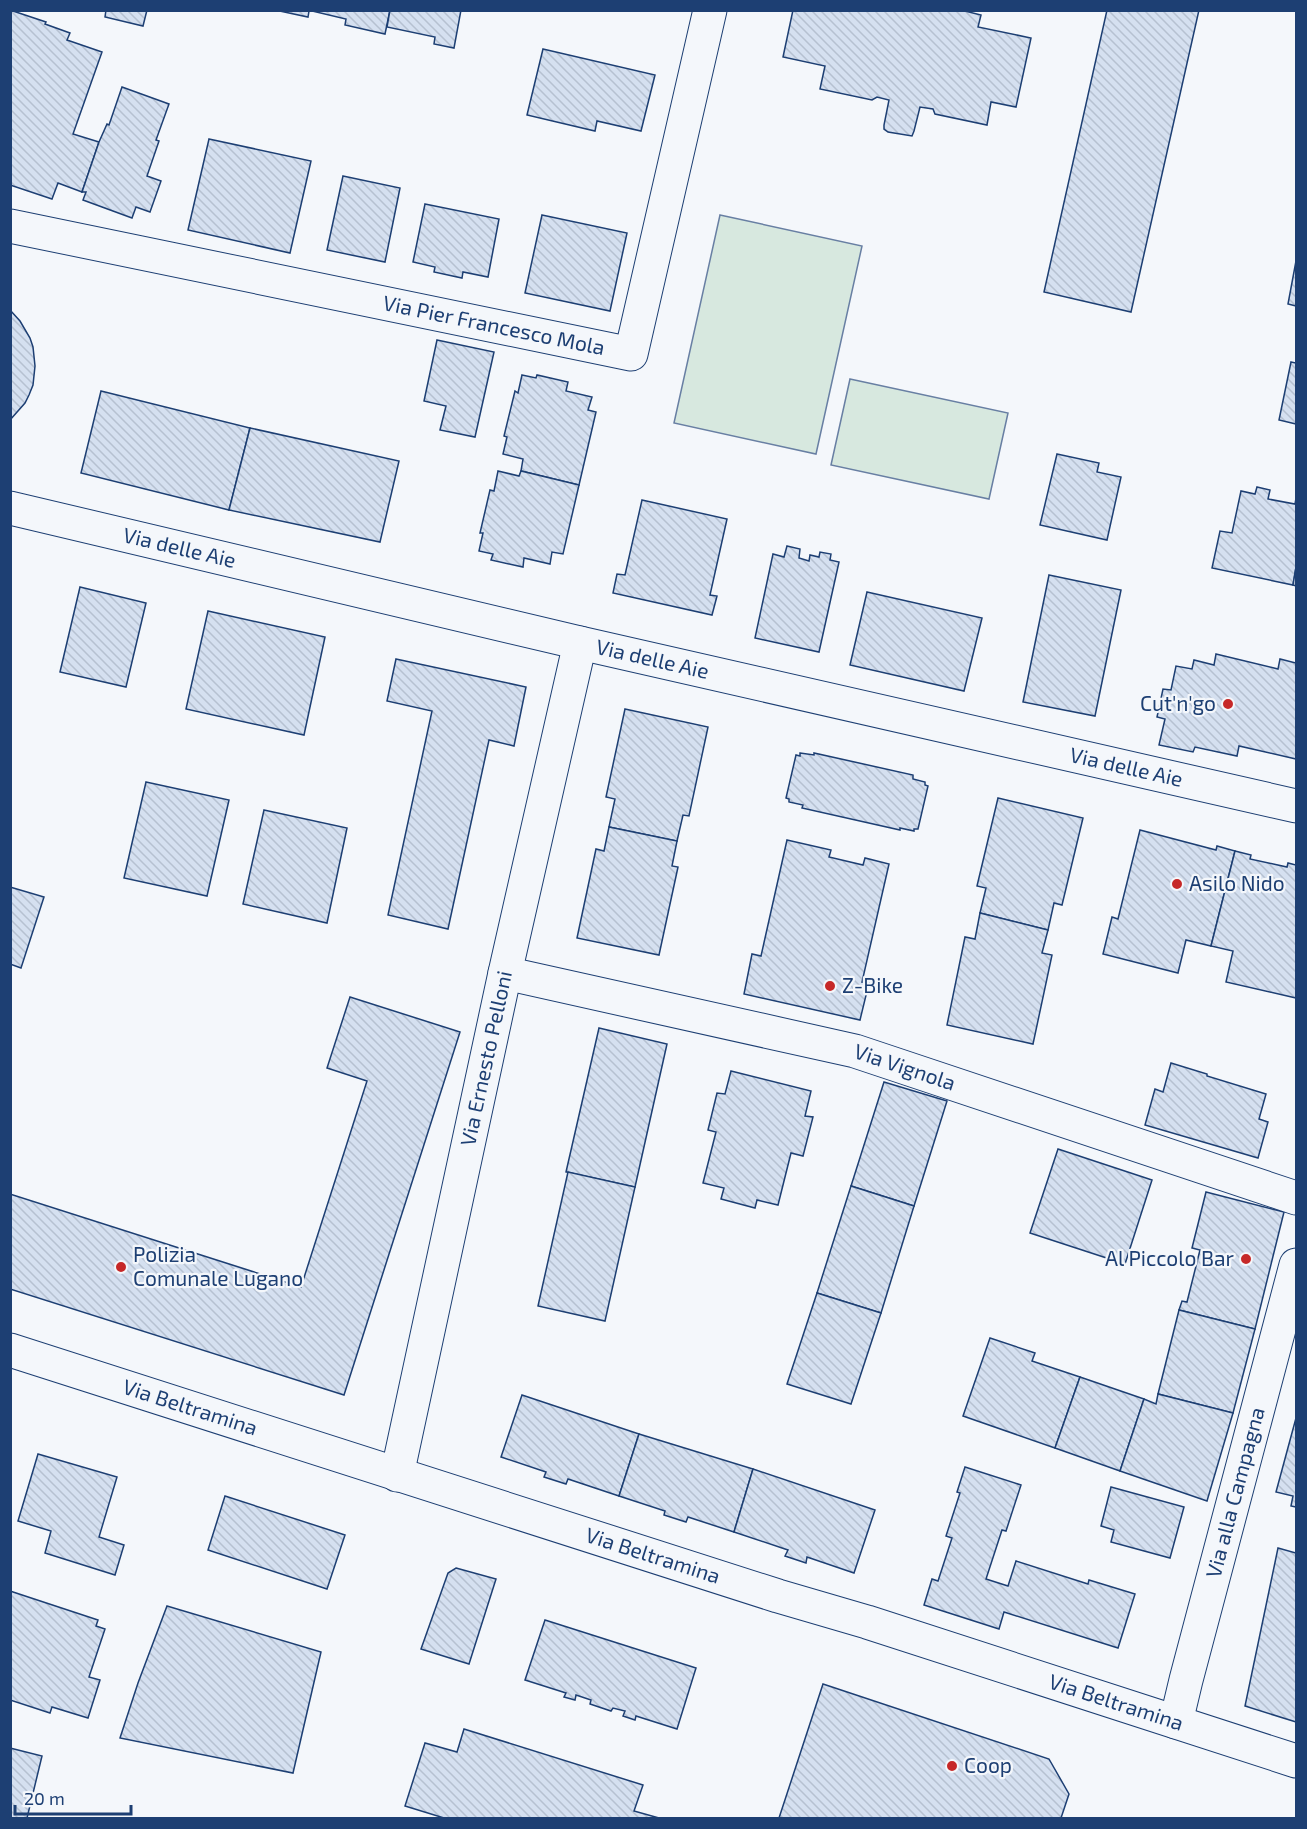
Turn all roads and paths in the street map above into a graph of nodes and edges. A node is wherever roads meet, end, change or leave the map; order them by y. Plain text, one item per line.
1 (710, 10) edge
2 (10, 226) edge
3 (10, 508) edge
4 (580, 643) junction
5 (1296, 806) edge
6 (505, 973) junction
7 (1296, 1198) edge
8 (1296, 1264) edge
9 (10, 1350) edge
10 (397, 1475) junction
11 (1176, 1722) junction
12 (1296, 1761) edge

1 - 2 street, Via Pier Francesco Mola
3 - 4 street, Via delle Aie
4 - 5 street, Via delle Aie
4 - 6 street, Via Ernesto Pelloni
6 - 7 street, Via Vignola
6 - 10 street, Via Ernesto Pelloni
8 - 11 street, Via alla Campagna
9 - 10 street, Via Beltramina
10 - 11 street, Via Beltramina
11 - 12 street, Via Beltramina

